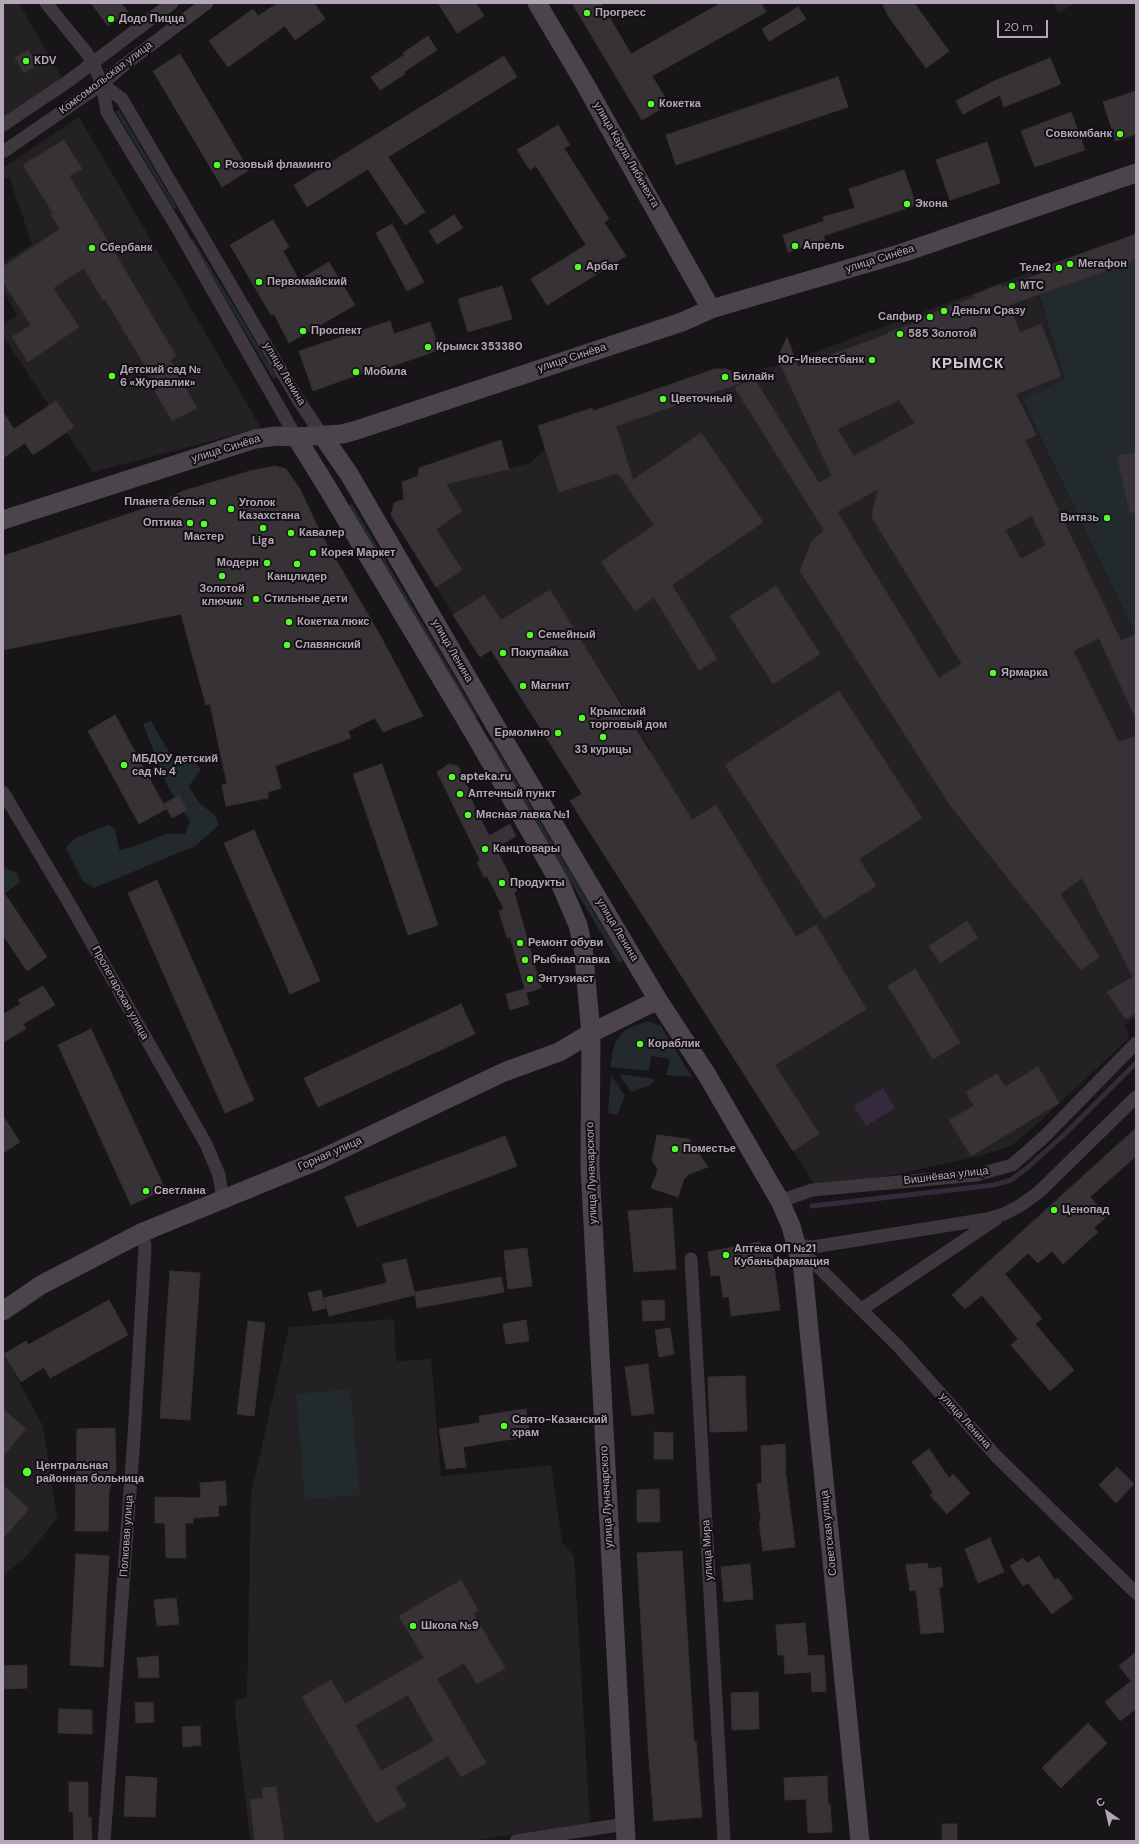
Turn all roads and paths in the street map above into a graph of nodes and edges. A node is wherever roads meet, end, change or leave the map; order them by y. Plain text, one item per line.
1 (46, 3) edge
2 (172, 3) edge
3 (207, 3) edge
4 (537, 3) edge
5 (93, 64) junction
6 (102, 84) junction
7 (3, 125) edge
8 (3, 152) edge
9 (1136, 173) edge
10 (711, 309) junction
11 (322, 435) junction
12 (296, 437) junction
13 (3, 520) edge
14 (495, 725) junction
15 (475, 735) junction
16 (3, 792) edge
17 (658, 1000) junction
18 (591, 1033) junction
19 (1136, 1044) edge
20 (1136, 1097) edge
21 (223, 1200) junction
22 (780, 1201) junction
23 (1004, 1214) junction
24 (791, 1226) joint
25 (144, 1232) junction
26 (796, 1245) junction
27 (691, 1259) dead end
28 (862, 1309) junction
29 (3, 1311) edge
30 (1136, 1593) edge
31 (626, 1833) edge
32 (104, 1841) edge
33 (516, 1841) edge
34 (724, 1841) edge
35 (860, 1841) edge

1 - 5 street, улица Ленина
2 - 5 street, Комсомольская улица
3 - 6 street, Комсомольская улица
4 - 10 main road, улица Карла Либкнехта
5 - 6 street, улица Ленина
5 - 7 street, Комсомольская улица
6 - 8 street, Комсомольская улица
6 - 11 street, улица Ленина
6 - 12 street, улица Ленина
9 - 10 main road, улица Синёва
10 - 11 main road, улица Синёва
11 - 12 main road, улица Синёва
11 - 14 main road, улица Ленина
12 - 13 main road, улица Синёва
12 - 15 main road, улица Ленина
14 - 15 main road
14 - 17 main road, улица Ленина
15 - 18 main road, улица Ленина
16 - 21 street, Пролетарская улица
17 - 18 main road, Горная улица
17 - 22 main road, улица Ленина
18 - 21 main road, Горная улица
18 - 31 main road, улица Луначарского
19 - 22 street, Вишнёвая улица
20 - 23 street
21 - 25 main road, Горная улица
22 - 24 main road, улица Ленина
23 - 26 street
23 - 28 street
24 - 26 main road, Советская улица
25 - 29 main road, Горная улица
25 - 32 street, Полковая улица
26 - 28 street, улица Ленина
26 - 35 main road, Советская улица
27 - 34 street, улица Мира
28 - 30 street, улица Ленина
31 - 33 street

